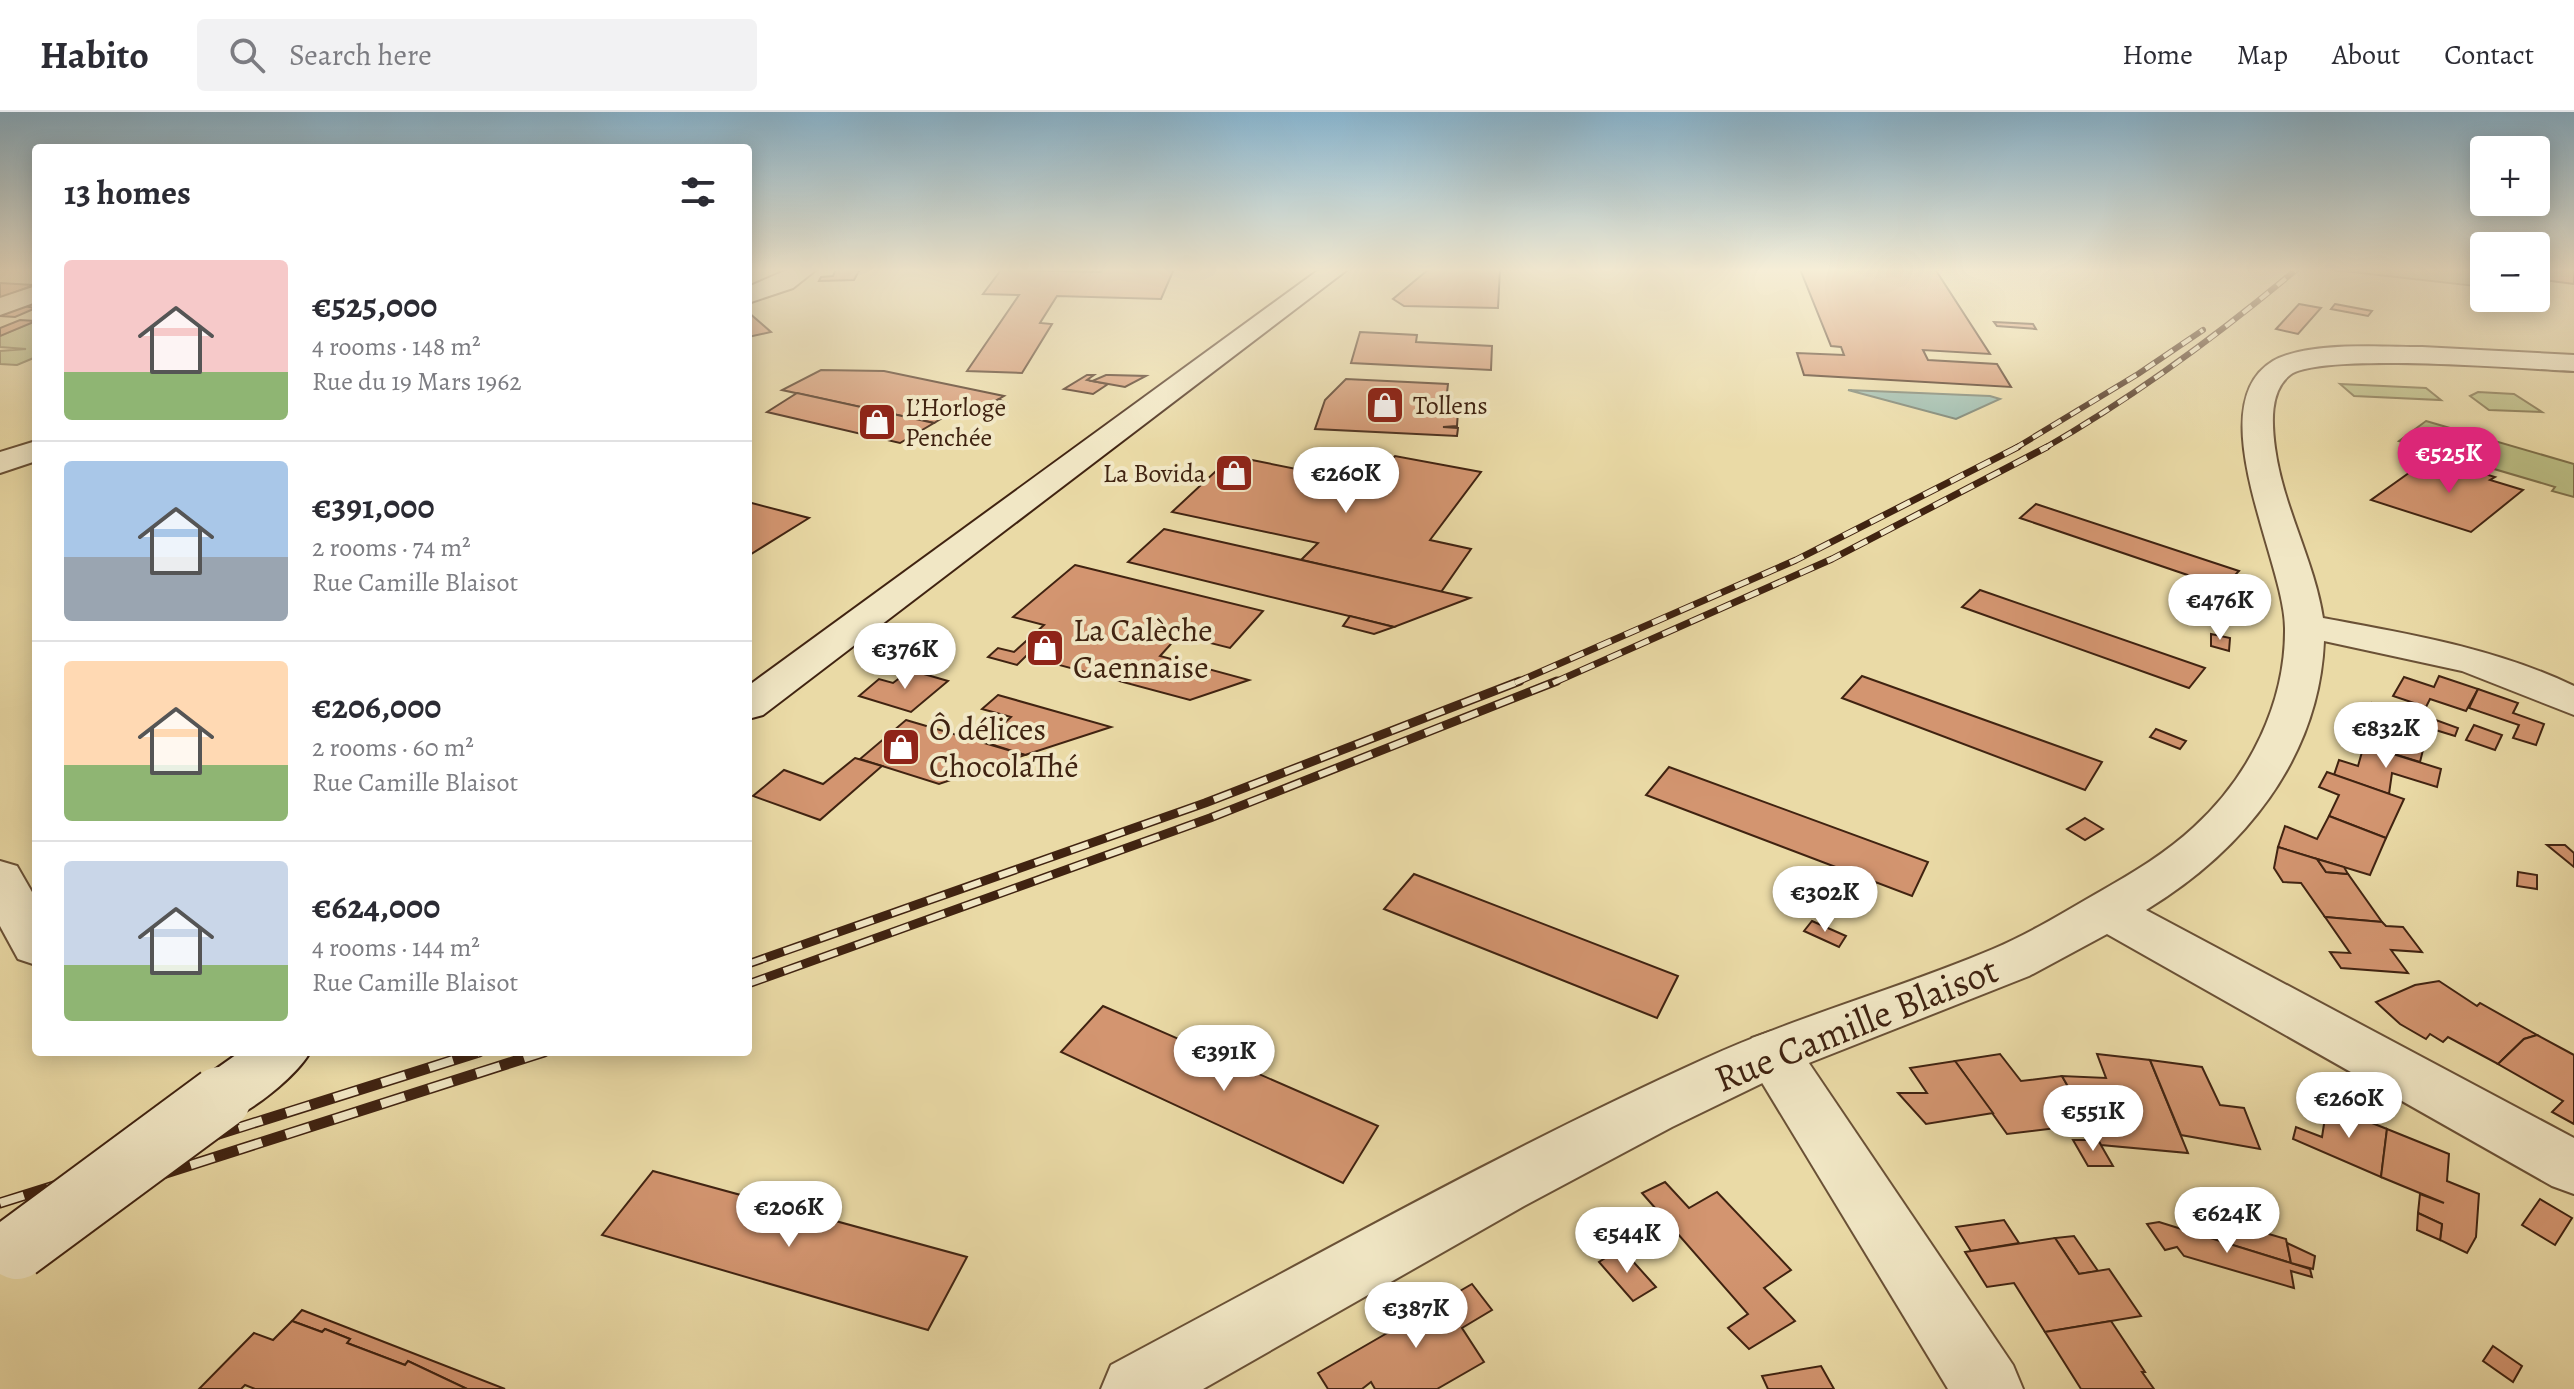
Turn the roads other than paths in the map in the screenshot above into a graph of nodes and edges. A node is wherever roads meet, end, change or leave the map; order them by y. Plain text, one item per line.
1 (1256, 329) edge
2 (2574, 363) edge
3 (32, 451) edge
4 (0, 463) edge
5 (2303, 608) junction
6 (2574, 702) edge
7 (752, 703) edge
8 (0, 878) edge
9 (2107, 911) junction
10 (32, 938) edge
11 (1772, 1053) junction
12 (277, 1056) edge
13 (2574, 1168) edge
14 (6, 1258) edge
15 (1136, 1389) edge
16 (1988, 1389) edge

1 - 7 street
2 - 5 street
3 - 4 street
5 - 6 street
5 - 9 street, Rue Camille Blaisot
8 - 10 street
9 - 11 street, Rue Camille Blaisot
9 - 13 street
11 - 15 street, Rue Camille Blaisot
11 - 16 street
12 - 14 street, bridge

